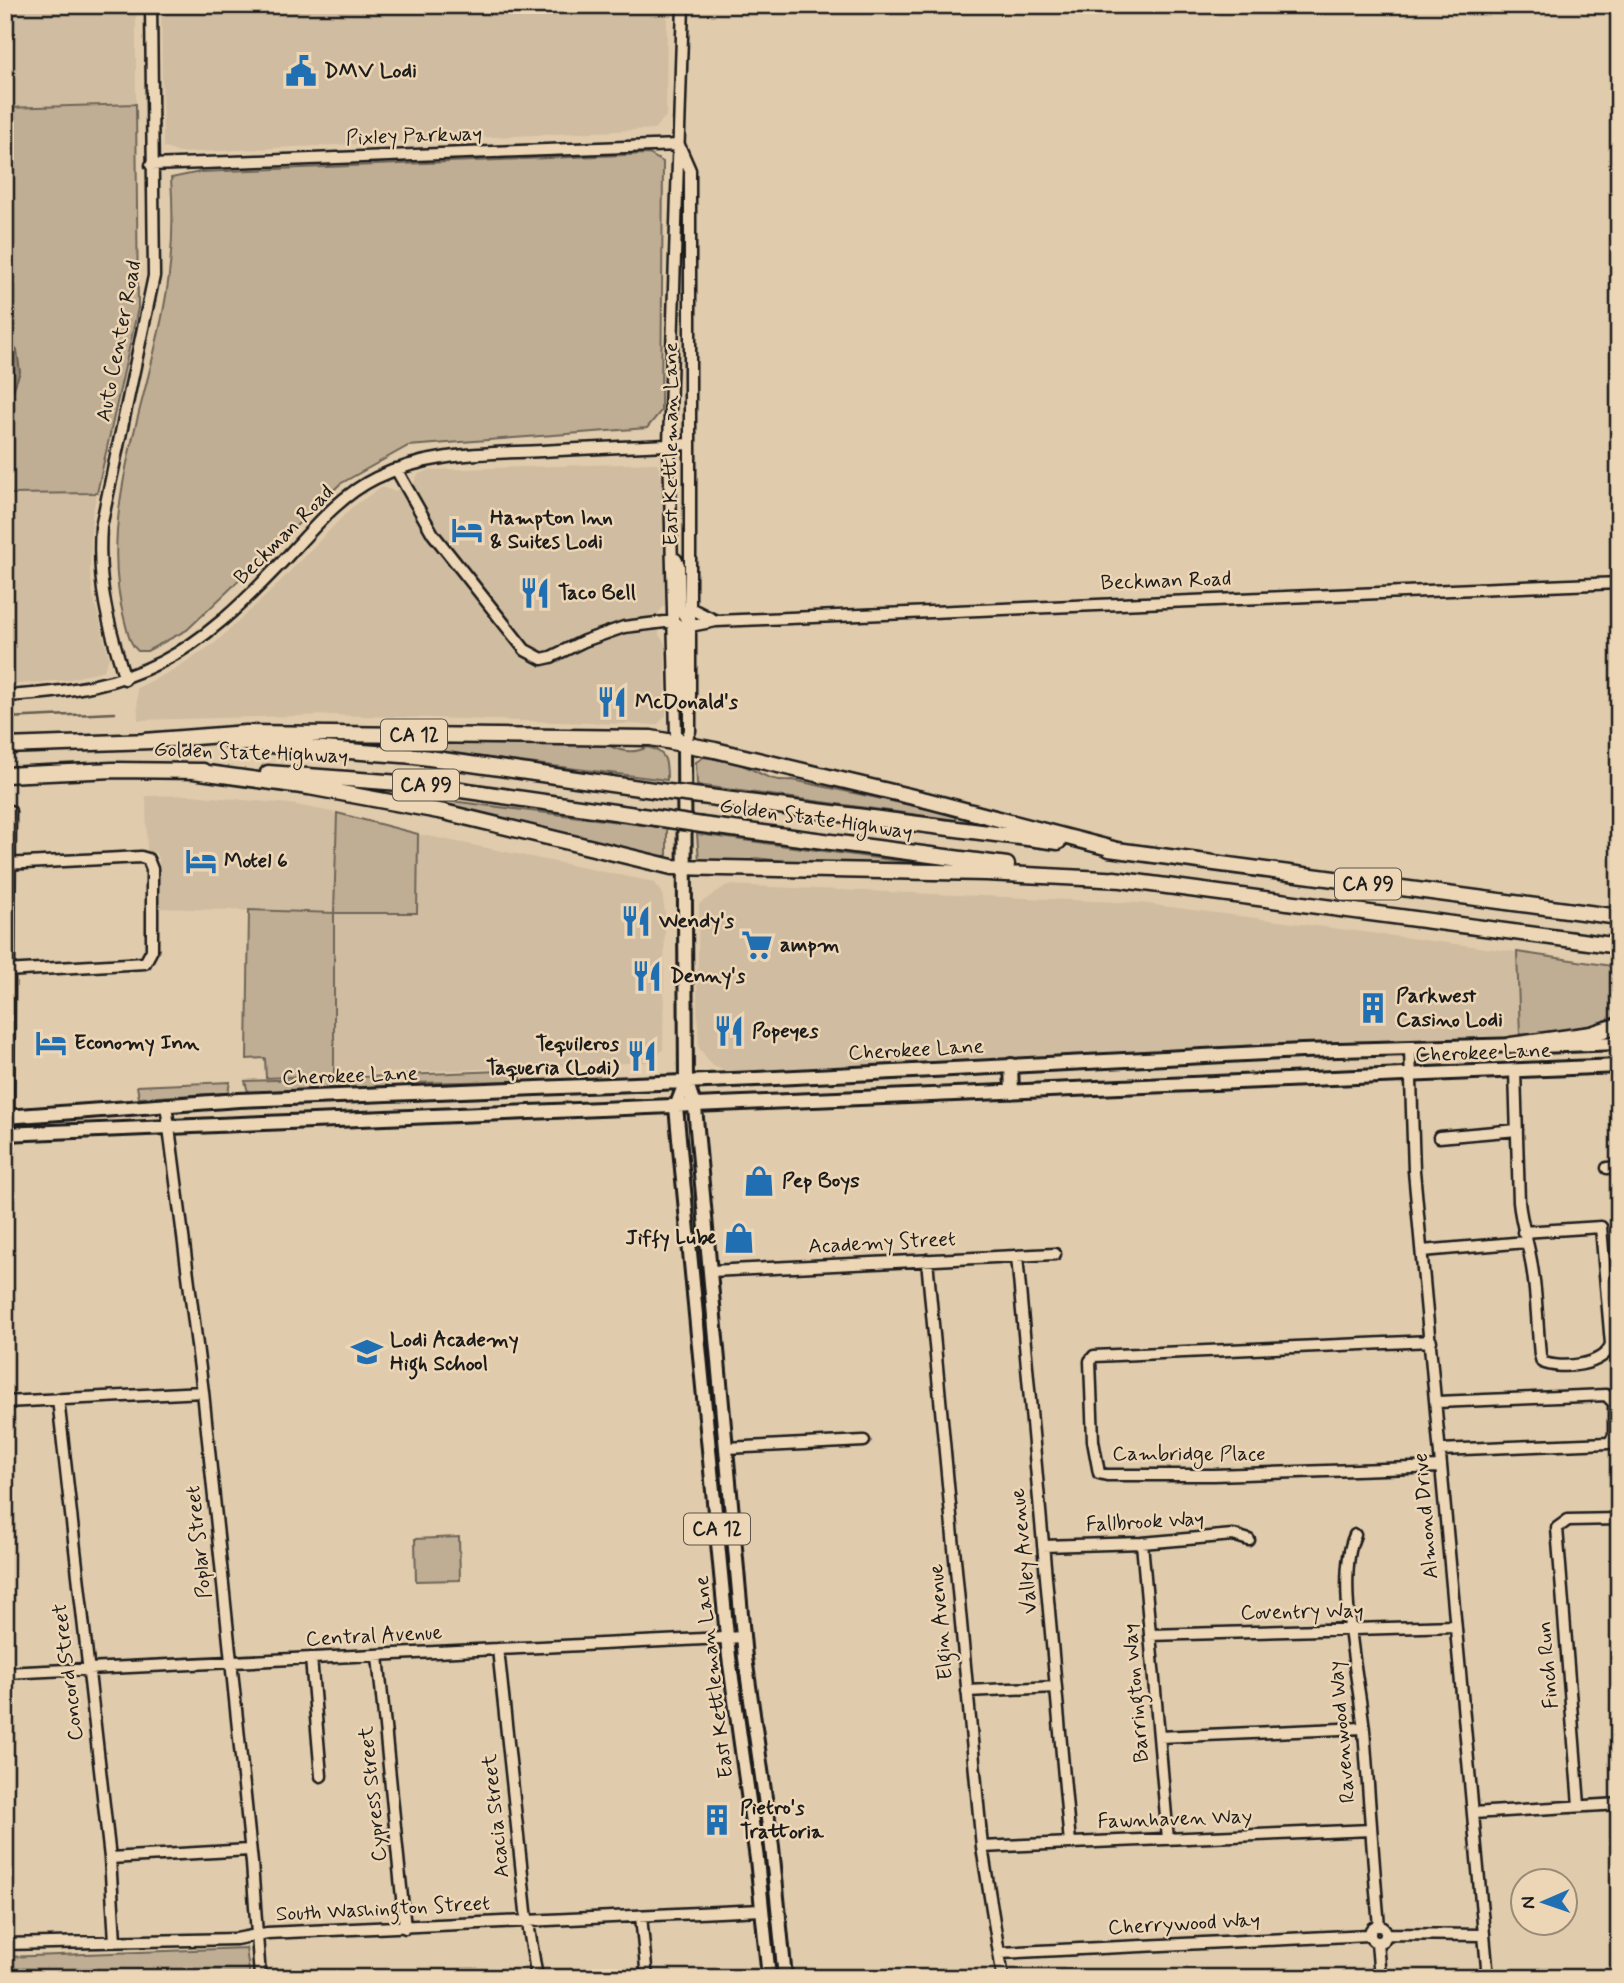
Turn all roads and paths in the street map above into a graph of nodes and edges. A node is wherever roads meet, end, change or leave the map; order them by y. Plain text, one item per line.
1 (151, 5) edge
2 (683, 5) edge
3 (679, 145) junction
4 (151, 165) junction
5 (669, 444) junction
6 (690, 444) junction
7 (396, 469) junction
8 (672, 552) junction
9 (1619, 583) edge
10 (691, 608) junction
11 (673, 621) junction
12 (716, 621) junction
13 (690, 626) junction
14 (125, 679) junction
15 (5, 696) edge
16 (690, 705) junction
17 (144, 741) junction
18 (684, 744) junction
19 (5, 746) edge
20 (193, 771) junction
21 (5, 775) edge
22 (9, 811) dead end
23 (1117, 850) junction
24 (7, 864) edge
25 (683, 868) junction
26 (1123, 880) junction
27 (1619, 918) edge
28 (1619, 946) edge
29 (6, 971) edge
30 (1619, 1025) edge
31 (1619, 1043) edge
32 (1511, 1045) junction
33 (1410, 1050) junction
34 (1011, 1065) junction
35 (1619, 1066) edge
36 (1515, 1071) junction
37 (1410, 1075) junction
38 (686, 1081) junction
39 (1012, 1092) junction
40 (166, 1104) junction
41 (676, 1107) junction
42 (695, 1107) junction
43 (7, 1117) edge
44 (168, 1127) junction
45 (1517, 1130) junction
46 (7, 1134) edge
47 (1439, 1137) dead end
48 (1619, 1167) edge
49 (1607, 1168) dead end
50 (1525, 1237) junction
51 (1422, 1251) junction
52 (1055, 1254) dead end
53 (1017, 1256) junction
54 (927, 1260) junction
55 (711, 1271) junction
56 (1431, 1341) junction
57 (203, 1392) junction
58 (58, 1399) junction
59 (5, 1402) edge
60 (1437, 1402) junction
61 (864, 1441) dead end
62 (726, 1448) junction
63 (1440, 1450) junction
64 (1441, 1467) junction
65 (1619, 1518) edge
66 (1355, 1535) dead end
67 (1249, 1540) dead end
68 (1142, 1543) junction
69 (1043, 1546) junction
70 (1455, 1626) junction
71 (1352, 1630) junction
72 (1150, 1635) junction
73 (744, 1637) junction
74 (728, 1639) junction
75 (498, 1649) junction
76 (378, 1656) junction
77 (311, 1658) junction
78 (230, 1663) junction
79 (87, 1670) junction
80 (5, 1673) edge
81 (1056, 1687) junction
82 (967, 1691) junction
83 (1363, 1728) junction
84 (1159, 1737) junction
85 (321, 1776) dead end
86 (1619, 1804) edge
87 (1579, 1805) junction
88 (1474, 1814) junction
89 (1371, 1830) junction
90 (1168, 1839) junction
91 (1070, 1843) junction
92 (982, 1847) junction
93 (249, 1850) junction
94 (110, 1858) junction
95 (762, 1910) junction
96 (640, 1916) junction
97 (529, 1922) junction
98 (405, 1928) junction
99 (1382, 1930) junction
100 (256, 1936) junction
101 (1483, 1936) junction
102 (1373, 1939) junction
103 (115, 1941) junction
104 (5, 1944) edge
105 (1000, 1952) junction
106 (260, 1978) edge
107 (537, 1978) edge
108 (647, 1978) edge
109 (769, 1978) edge
110 (785, 1978) edge
111 (1003, 1978) edge
112 (1380, 1978) edge
113 (1488, 1978) edge

1 - 4 street, Auto Center Road
2 - 3 street, East Kettleman Lane
3 - 4 street, Pixley Parkway
3 - 5 street, East Kettleman Lane
3 - 6 street, East Kettleman Lane
4 - 14 street, Auto Center Road
5 - 6 street, Beckman Road
5 - 7 street, Beckman Road
5 - 8 street, East Kettleman Lane
6 - 10 street, East Kettleman Lane
7 - 11 street
7 - 14 street, Beckman Road
8 - 11 street, East Kettleman Lane
8 - 13 street
9 - 12 street, Beckman Road
10 - 12 street, Beckman Road
10 - 13 street, East Kettleman Lane
11 - 16 street
11 - 18 street, East Kettleman Lane
12 - 13 street, Beckman Road
13 - 16 street, East Kettleman Lane
14 - 15 street, Beckman Road
16 - 18 street, East Kettleman Lane
17 - 18 highway, CA 12
17 - 19 highway, Golden State Highway / CA 99
17 - 23 highway, Golden State Highway / CA 99, bridge
18 - 23 highway
18 - 25 main road, East Kettleman Lane / CA 12
20 - 21 highway, Golden State Highway / CA 99
20 - 25 highway
20 - 26 highway, Golden State Highway / CA 99, bridge
22 - 24 street
23 - 27 highway, Golden State Highway / CA 99
24 - 29 street
24 - 29 street
25 - 26 highway
25 - 38 main road, East Kettleman Lane / CA 12
26 - 28 highway, Golden State Highway / CA 99
29 - 43 street
30 - 32 highway
31 - 32 main road, Cherokee Lane
32 - 33 main road, Cherokee Lane
33 - 34 main road, Cherokee Lane
33 - 37 street, Almond Drive
34 - 38 main road, Cherokee Lane
34 - 39 main road
35 - 36 main road, Cherokee Lane
36 - 37 main road, Cherokee Lane
36 - 45 street
37 - 39 main road, Cherokee Lane
37 - 51 street, Almond Drive
38 - 40 main road, Cherokee Lane
38 - 41 main road, East Kettleman Lane / CA 12
38 - 42 main road, East Kettleman Lane / CA 12
39 - 42 main road, Cherokee Lane
40 - 43 main road, Cherokee Lane
40 - 44 street, Poplar Street
41 - 42 main road, Cherokee Lane
41 - 44 main road, Cherokee Lane
41 - 74 main road, East Kettleman Lane / CA 12
42 - 55 main road, East Kettleman Lane / CA 12
43 - 46 street
44 - 46 main road, Cherokee Lane
44 - 57 street, Poplar Street
45 - 47 street
45 - 50 street
48 - 49 street
50 - 50 street
50 - 51 street
51 - 56 street, Almond Drive
52 - 53 street, Academy Street
53 - 54 street, Academy Street
53 - 69 street, Valley Avenue
54 - 55 street, Academy Street
54 - 82 street, Elgin Avenue
55 - 62 main road, East Kettleman Lane / CA 12
56 - 60 street, Almond Drive
56 - 64 street, Cambridge Place
57 - 58 street
57 - 78 street, Poplar Street
58 - 59 street
58 - 79 street, Concord Street
60 - 63 street, Almond Drive
60 - 63 street
61 - 62 street
62 - 73 main road, East Kettleman Lane / CA 12
63 - 64 street, Almond Drive
64 - 70 street, Almond Drive
65 - 87 street, Finch Run
66 - 71 street, Ravenwood Way
67 - 68 street, Fallbrook Way
68 - 69 street, Fallbrook Way
68 - 72 street, Barrington Way
69 - 81 street, Valley Avenue
70 - 71 street, Coventry Way
70 - 88 street, Almond Drive
71 - 72 street, Coventry Way
71 - 83 street, Ravenwood Way
72 - 84 street, Barrington Way
73 - 74 street, Central Avenue
73 - 110 main road, East Kettleman Lane / CA 12
74 - 75 street, Central Avenue
74 - 95 main road, East Kettleman Lane / CA 12
75 - 76 street, Central Avenue
75 - 97 street, Acacia Street
76 - 77 street, Central Avenue
76 - 98 street, Cypress Street
77 - 78 street, Central Avenue
77 - 85 street
78 - 79 street, Central Avenue
78 - 93 street, Poplar Street
79 - 80 street, Central Avenue
79 - 94 street, Concord Street
81 - 82 street
81 - 91 street, Valley Avenue
82 - 92 street, Elgin Avenue
83 - 84 street
83 - 89 street, Ravenwood Way
84 - 90 street, Barrington Way
86 - 87 street
87 - 88 street
88 - 101 street, Almond Drive
89 - 90 street, Fawnhaven Way
89 - 99 street, Ravenwood Way
90 - 91 street, Fawnhaven Way
91 - 92 street, Fawnhaven Way
92 - 105 street, Elgin Avenue
93 - 94 street
93 - 100 street, Poplar Street
94 - 103 street, Concord Street
95 - 96 street, South Washington Street
95 - 109 main road, East Kettleman Lane / CA 12
96 - 97 street, South Washington Street
96 - 108 street
97 - 98 street, South Washington Street
97 - 107 street, Acacia Street
98 - 100 street, South Washington Street
99 - 101 street
99 - 102 street
100 - 103 street, South Washington Street
100 - 106 street, Poplar Street
101 - 113 street, Almond Drive
102 - 105 street, Cherrywood Way
102 - 112 street
103 - 104 street, South Washington Street
105 - 111 street, Elgin Avenue

